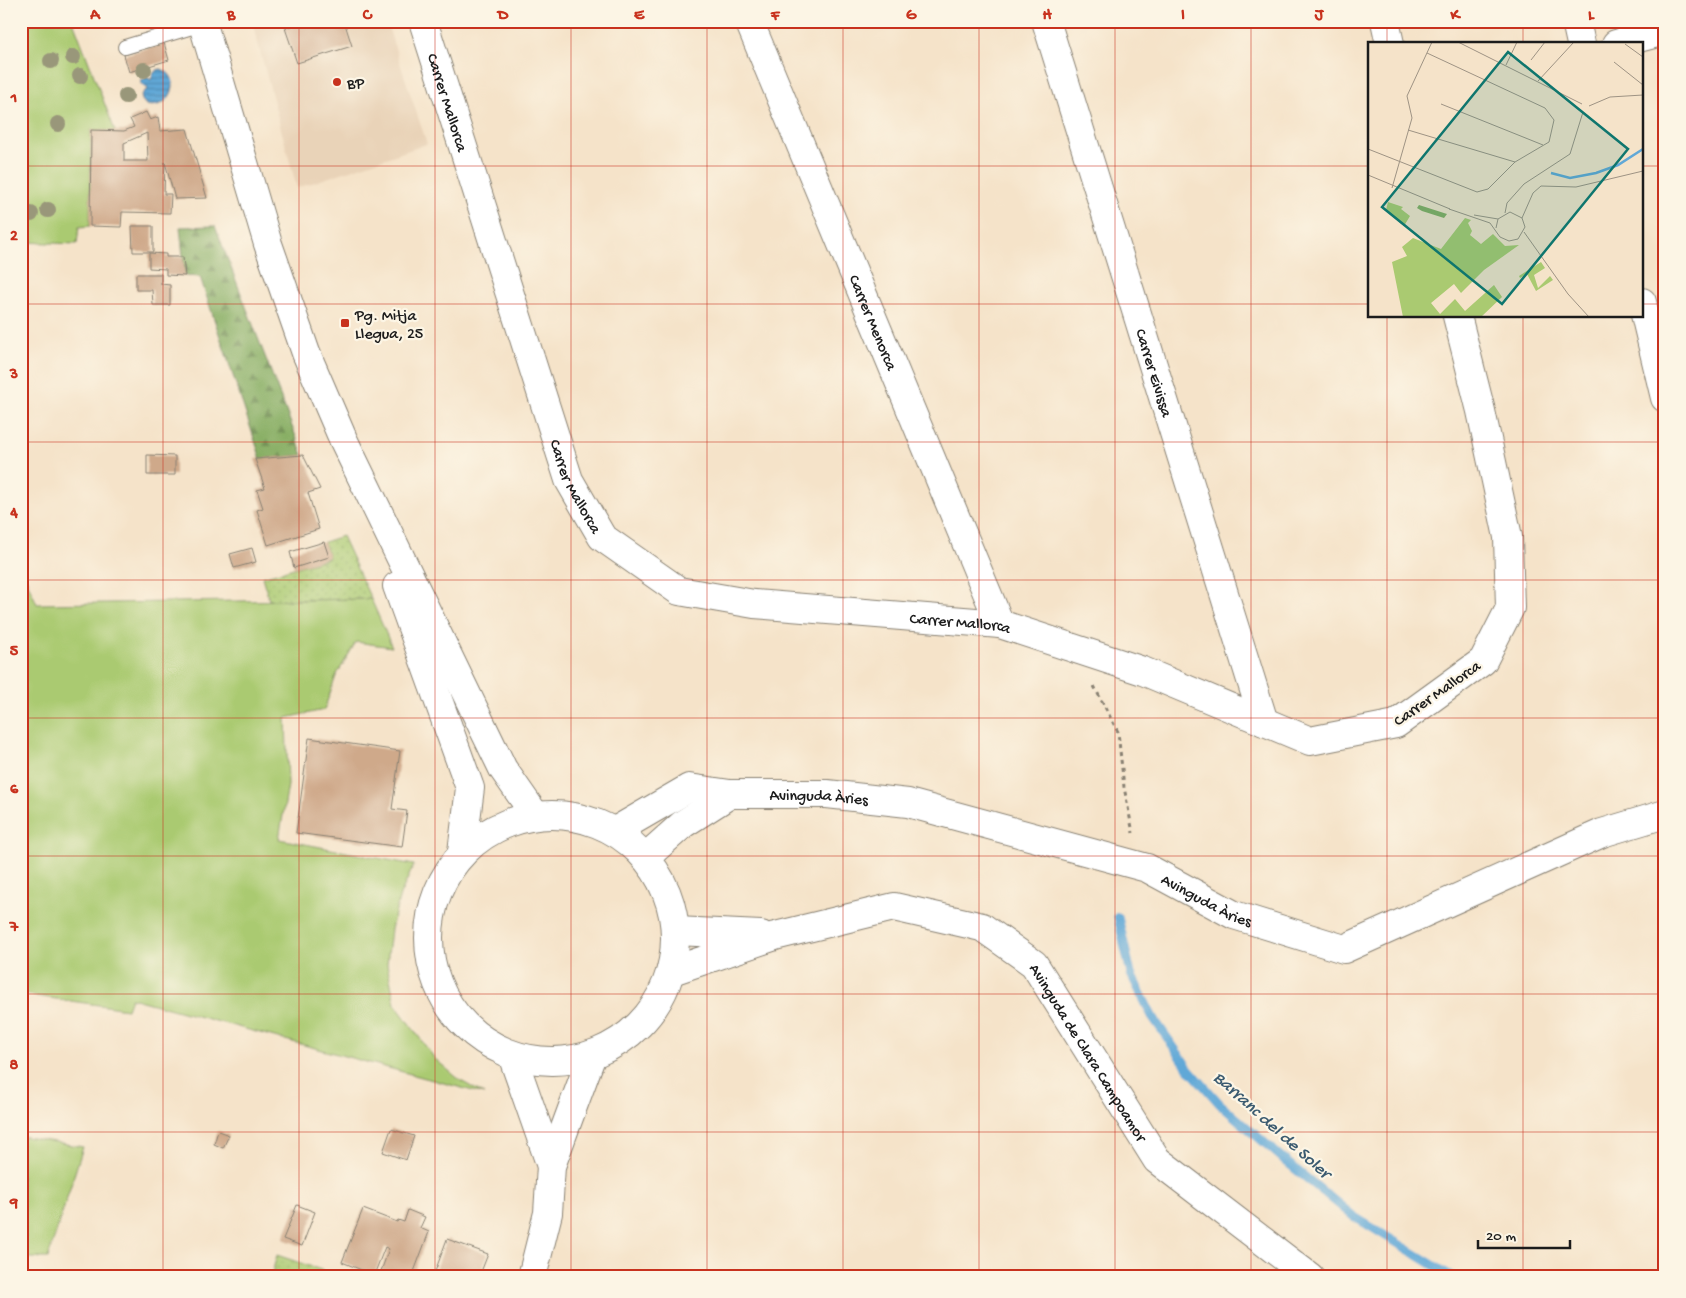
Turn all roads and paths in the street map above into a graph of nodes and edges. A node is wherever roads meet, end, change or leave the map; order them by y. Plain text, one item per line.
1 (423, 21) edge
2 (749, 21) edge
3 (1046, 21) edge
4 (1385, 21) edge
5 (1576, 21) edge
6 (202, 23) edge
7 (1665, 31) edge
8 (1390, 42) edge
9 (1581, 42) edge
10 (1624, 42) edge
11 (125, 47) dead end
12 (1644, 308) edge
13 (1458, 318) edge
14 (1659, 349) edge
15 (1665, 398) edge
16 (343, 439) junction
17 (1000, 624) junction
18 (1073, 648) junction
19 (1264, 722) junction
20 (730, 794) junction
21 (1665, 814) edge
22 (535, 815) junction
23 (615, 831) junction
24 (462, 852) junction
25 (646, 857) junction
26 (1147, 868) junction
27 (676, 931) junction
28 (774, 936) junction
29 (672, 971) junction
30 (512, 1055) junction
31 (592, 1055) junction
32 (551, 1166) junction
33 (532, 1277) edge
34 (1310, 1277) edge

1 - 17 street, Carrer Mallorca
2 - 17 street, Carrer Menorca
3 - 19 street, Carrer Eivissa
4 - 8 street
5 - 9 street
6 - 11 lane
6 - 16 street
7 - 10 street
12 - 14 street
13 - 19 street, Carrer Mallorca
14 - 15 street
16 - 22 street
16 - 24 street
17 - 18 street, Carrer Mallorca
18 - 19 street, Carrer Mallorca
18 - 26 path
20 - 23 street, Avinguda Àries
20 - 25 street
20 - 26 street, Avinguda Àries
21 - 26 street, Avinguda Àries
22 - 23 street
22 - 24 street
23 - 25 street
24 - 30 street
25 - 27 street
27 - 28 street, Avinguda de Clara Campoamor
27 - 29 street
28 - 29 street, Avinguda de Clara Campoamor
28 - 34 street, Avinguda de Clara Campoamor
29 - 31 street
30 - 31 street
30 - 32 street
31 - 32 street
32 - 33 street

